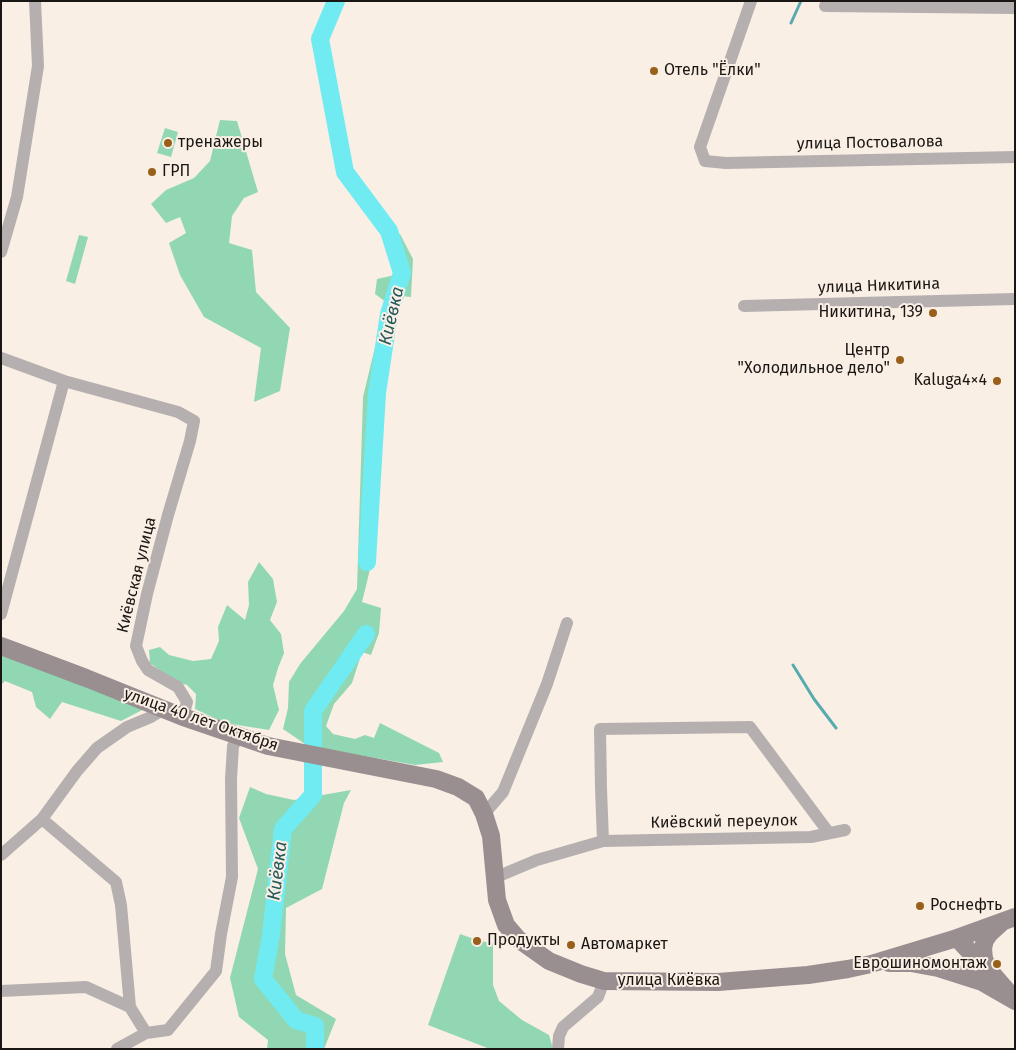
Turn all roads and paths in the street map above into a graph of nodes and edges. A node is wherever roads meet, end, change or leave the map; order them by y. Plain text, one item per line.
1 (35, 1) edge
2 (751, 1) edge
3 (825, 6) dead end
4 (1015, 8) edge
5 (1015, 157) edge
6 (1, 252) edge
7 (1015, 299) edge
8 (744, 306) dead end
9 (1, 358) edge
10 (64, 381) junction
11 (1, 614) edge
12 (567, 623) dead end
13 (1, 646) edge
14 (164, 709) junction
15 (183, 717) junction
16 (239, 736) junction
17 (436, 779) joint
18 (484, 814) junction
19 (42, 819) junction
20 (845, 830) dead end
21 (829, 833) junction
22 (603, 841) junction
23 (1, 855) edge
24 (494, 878) junction
25 (1009, 919) edge
26 (957, 938) junction
27 (871, 964) junction
28 (986, 976) junction
29 (604, 981) junction
30 (1, 991) edge
31 (1015, 1000) edge
32 (130, 1007) junction
33 (146, 1033) junction
34 (117, 1049) edge
35 (558, 1049) edge

1 - 6 street
2 - 5 street, улица Постовалова
3 - 4 street
7 - 8 street, улица Никитина
9 - 10 street
10 - 11 street
10 - 15 street, Киёвская улица
12 - 18 street
13 - 14 main road, улица 40 лет Октября
14 - 15 main road, улица 40 лет Октября
14 - 19 street
15 - 16 main road, улица 40 лет Октября
16 - 17 main road, улица 40 лет Октября
16 - 33 street
17 - 18 main road, улица Киёвка
18 - 24 main road, улица Киёвка
19 - 23 street
19 - 32 street
20 - 21 street, Киёвский переулок
21 - 22 street, Киёвский переулок
21 - 22 street
22 - 24 street, Киёвский переулок
24 - 29 main road, улица Киёвка
25 - 26 main road, улица Киёвка
25 - 28 main road
26 - 27 main road, улица Киёвка
26 - 28 main road
27 - 28 main road
27 - 29 main road, улица Киёвка
28 - 31 main road
29 - 35 street
30 - 32 street
32 - 33 street
33 - 34 street

